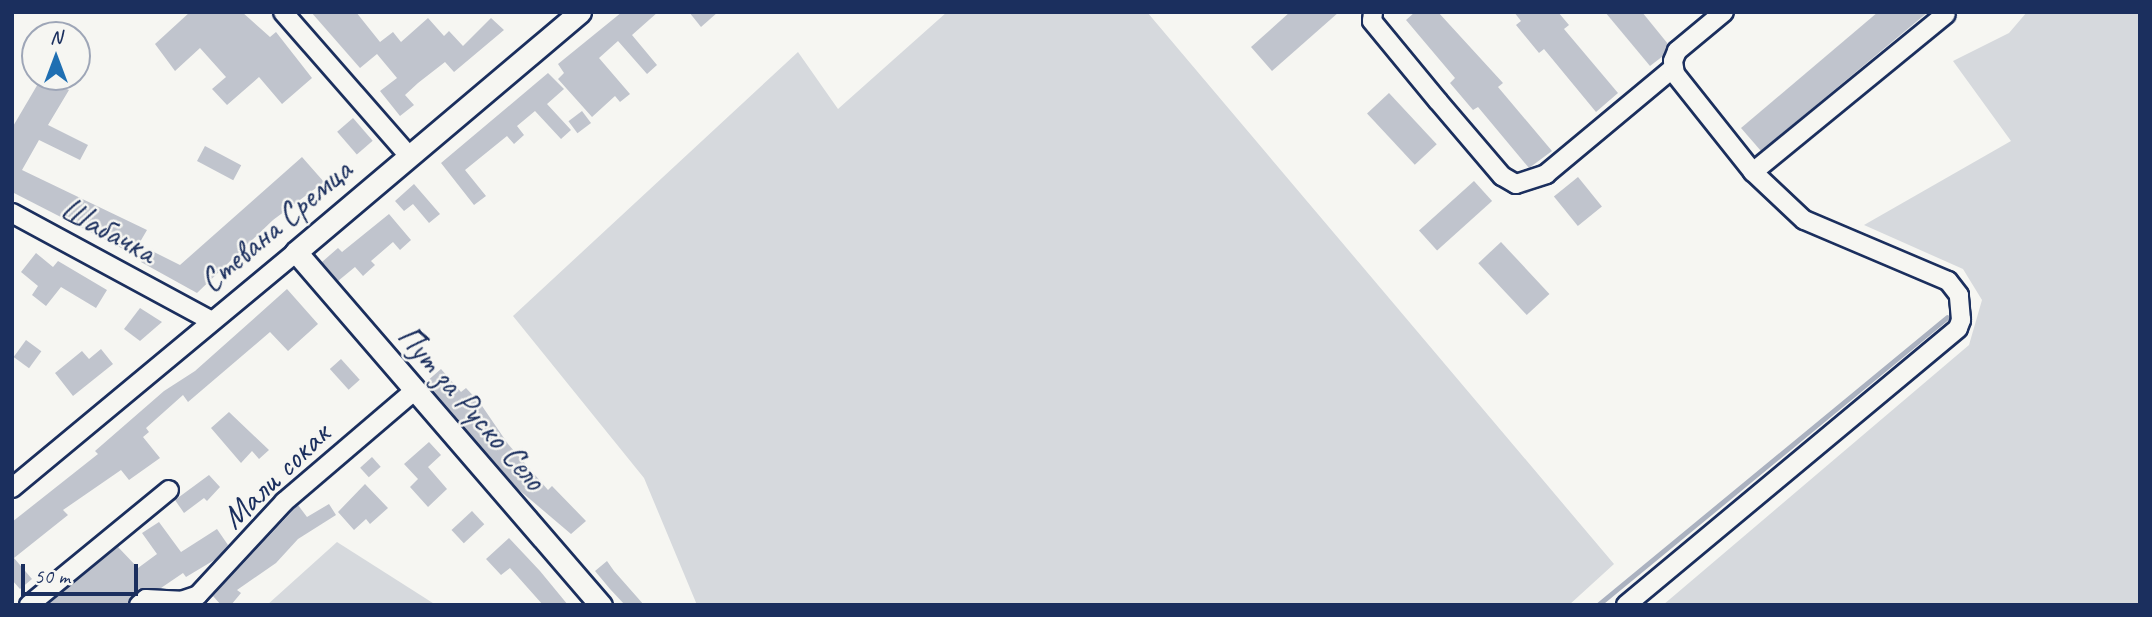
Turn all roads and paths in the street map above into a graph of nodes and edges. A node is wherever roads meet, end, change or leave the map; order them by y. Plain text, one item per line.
1 (282, 12) edge
2 (580, 12) edge
3 (1373, 12) edge
4 (1724, 12) edge
5 (1946, 14) edge
6 (1673, 68) junction
7 (408, 155) junction
8 (1753, 172) junction
9 (12, 213) edge
10 (296, 252) junction
11 (212, 321) junction
12 (414, 391) junction
13 (12, 488) edge
14 (169, 489) dead end
15 (29, 605) edge
16 (139, 605) edge
17 (601, 605) edge
18 (1626, 605) edge

1 - 7 street
2 - 7 main road, Стевана Сремца
3 - 6 street
4 - 6 street
5 - 8 street
6 - 8 street
7 - 10 main road, Стевана Сремца
8 - 18 street
9 - 11 street, Шабачка
10 - 11 street, Стевана Сремца
10 - 12 main road, Пут за Руско Село
11 - 13 street, Стевана Сремца
12 - 16 street, Мали сокак
12 - 17 main road, Пут за Руско Село
14 - 15 street

